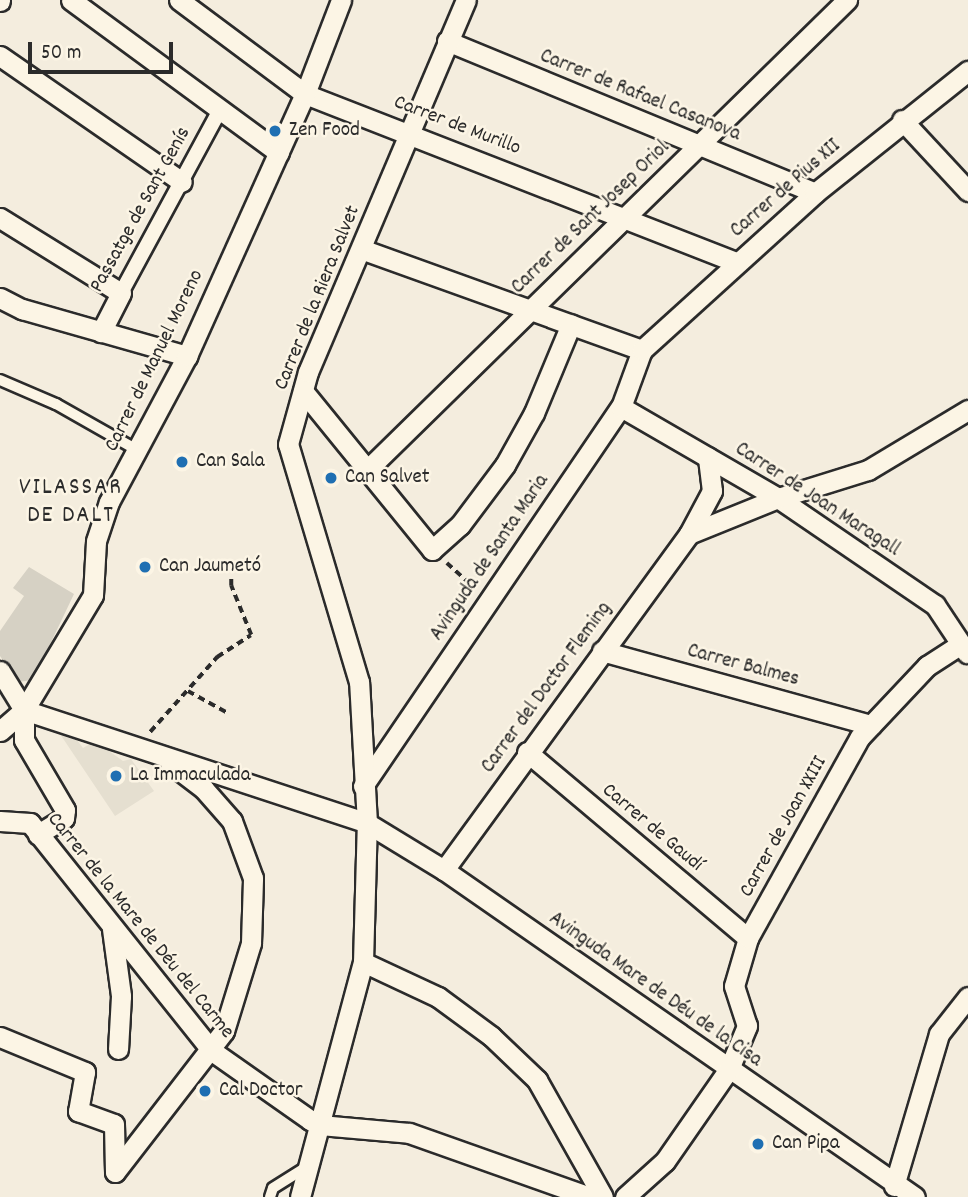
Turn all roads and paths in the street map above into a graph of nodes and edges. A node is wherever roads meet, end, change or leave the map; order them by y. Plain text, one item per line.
1 (71, 0) edge
2 (179, 0) edge
3 (341, 0) edge
4 (466, 0) edge
5 (847, 0) edge
6 (447, 41) junction
7 (0, 56) edge
8 (968, 71) edge
9 (305, 93) junction
10 (220, 110) junction
11 (902, 120) junction
12 (411, 132) junction
13 (699, 145) junction
14 (279, 153) junction
15 (182, 182) junction
16 (968, 191) edge
17 (815, 193) junction
18 (625, 217) junction
19 (0, 218) edge
20 (361, 248) junction
21 (737, 262) junction
22 (121, 292) junction
23 (0, 298) edge
24 (529, 309) junction
25 (571, 324) junction
26 (102, 332) junction
27 (642, 350) junction
28 (187, 356) junction
29 (0, 380) edge
30 (303, 391) junction
31 (621, 407) junction
32 (968, 410) edge
33 (137, 450) junction
34 (708, 457) junction
35 (367, 470) junction
36 (778, 498) junction
37 (689, 534) junction
38 (432, 550) junction
39 (231, 576) dead end
40 (489, 601) junction
41 (965, 650) edge
42 (602, 651) junction
43 (0, 671) edge
44 (188, 691) junction
45 (24, 710) junction
46 (228, 713) dead end
47 (872, 725) junction
48 (0, 731) edge
49 (137, 747) junction
50 (527, 752) junction
51 (159, 754) junction
52 (363, 786) junction
53 (0, 821) edge
54 (367, 823) junction
55 (38, 834) junction
56 (444, 870) junction
57 (110, 923) junction
58 (748, 938) junction
59 (363, 962) junction
60 (968, 998) edge
61 (0, 1037) edge
62 (118, 1049) dead end
63 (212, 1051) junction
64 (729, 1069) junction
65 (320, 1125) junction
66 (309, 1166) junction
67 (894, 1186) junction
68 (270, 1197) edge
69 (300, 1197) edge
70 (590, 1197) edge
71 (603, 1197) edge
72 (625, 1197) edge
73 (915, 1197) edge

1 - 10 street
2 - 9 street, Carrer de Murillo
3 - 9 street, Carrer de Manuel Moreno
4 - 6 street, Carrer de la Riera Salvet
5 - 13 street, Carrer de Sant Josep Oriol
6 - 12 street, Carrer de la Riera Salvet
6 - 13 street, Carrer de Rafael Casanova
7 - 15 street
8 - 11 street, Carrer de Pius XII
9 - 12 street, Carrer de Murillo
9 - 14 street, Carrer de Manuel Moreno
10 - 14 street
10 - 15 street, Passatge de Sant Genís
11 - 16 street
11 - 17 street, Carrer de Pius XII
12 - 18 street, Carrer de Murillo
12 - 20 street, Carrer de la Riera Salvet
13 - 17 street, Carrer de Rafael Casanova
13 - 18 street, Carrer de Sant Josep Oriol
14 - 28 street, Carrer de Manuel Moreno
15 - 22 street, Passatge de Sant Genís
17 - 21 street, Carrer de Pius XII
18 - 21 street, Carrer de Murillo
18 - 24 street, Carrer de Sant Josep Oriol
19 - 22 street
20 - 24 street
20 - 30 street, Carrer de la Riera Salvet
21 - 27 street, Carrer de Pius XII
22 - 26 street, Passatge de Sant Genís
23 - 26 street
24 - 25 street
24 - 35 street, Carrer de Sant Josep Oriol
25 - 27 street
25 - 38 street
26 - 28 street
27 - 31 street, Avinguda de Santa Maria
28 - 33 street, Carrer de Manuel Moreno
29 - 33 lane
30 - 35 street
30 - 52 street, Carrer de la Riera Salvet
31 - 34 street, Carrer de Joan Maragall
31 - 40 street, Avinguda de Santa Maria
32 - 36 street
33 - 45 street, Carrer de Manuel Moreno
34 - 36 street, Carrer de Joan Maragall
34 - 37 street, Carrer del Doctor Fleming
35 - 38 street
36 - 37 street
36 - 41 street, Carrer de Joan Maragall
37 - 42 street, Carrer del Doctor Fleming
38 - 40 path
39 - 44 path
40 - 52 street, Avinguda de Santa Maria
41 - 47 street, Carrer de Joan XXIII
42 - 47 street, Carrer Balmes
42 - 50 street, Carrer del Doctor Fleming
43 - 45 street
44 - 46 path
44 - 49 path
45 - 48 street, Carrer de Manuel Moreno
45 - 49 street, Avinguda Mare de Déu de la Cisa
45 - 55 street
47 - 58 street, Carrer de Joan XXIII
49 - 51 street, Avinguda Mare de Déu de la Cisa
50 - 56 street, Carrer del Doctor Fleming
50 - 58 street, Carrer de Gaudí
51 - 54 street, Avinguda Mare de Déu de la Cisa
51 - 63 street
52 - 54 street, Carrer de la Riera Salvet
53 - 55 street, Carrer de la Mare de Déu del Carme
54 - 56 street, Avinguda Mare de Déu de la Cisa
54 - 59 street, Carrer de la Riera Salvet
55 - 57 street, Carrer de la Mare de Déu del Carme
56 - 64 street, Avinguda Mare de Déu de la Cisa
57 - 62 street
57 - 63 street, Carrer de la Mare de Déu del Carme
58 - 64 street, Carrer de Joan XXIII
59 - 65 street, Carrer de la Riera Salvet
59 - 71 street
60 - 67 street
61 - 63 street
63 - 65 street, Carrer de la Mare de Déu del Carme
64 - 67 street, Avinguda Mare de Déu de la Cisa
64 - 72 street
65 - 66 street, Carrer de la Riera Salvet
65 - 70 street, Carrer de la Mare de Déu del Carme
66 - 68 lane
66 - 69 street, Carrer de la Riera Salvet
67 - 73 street, Avinguda Mare de Déu de la Cisa

